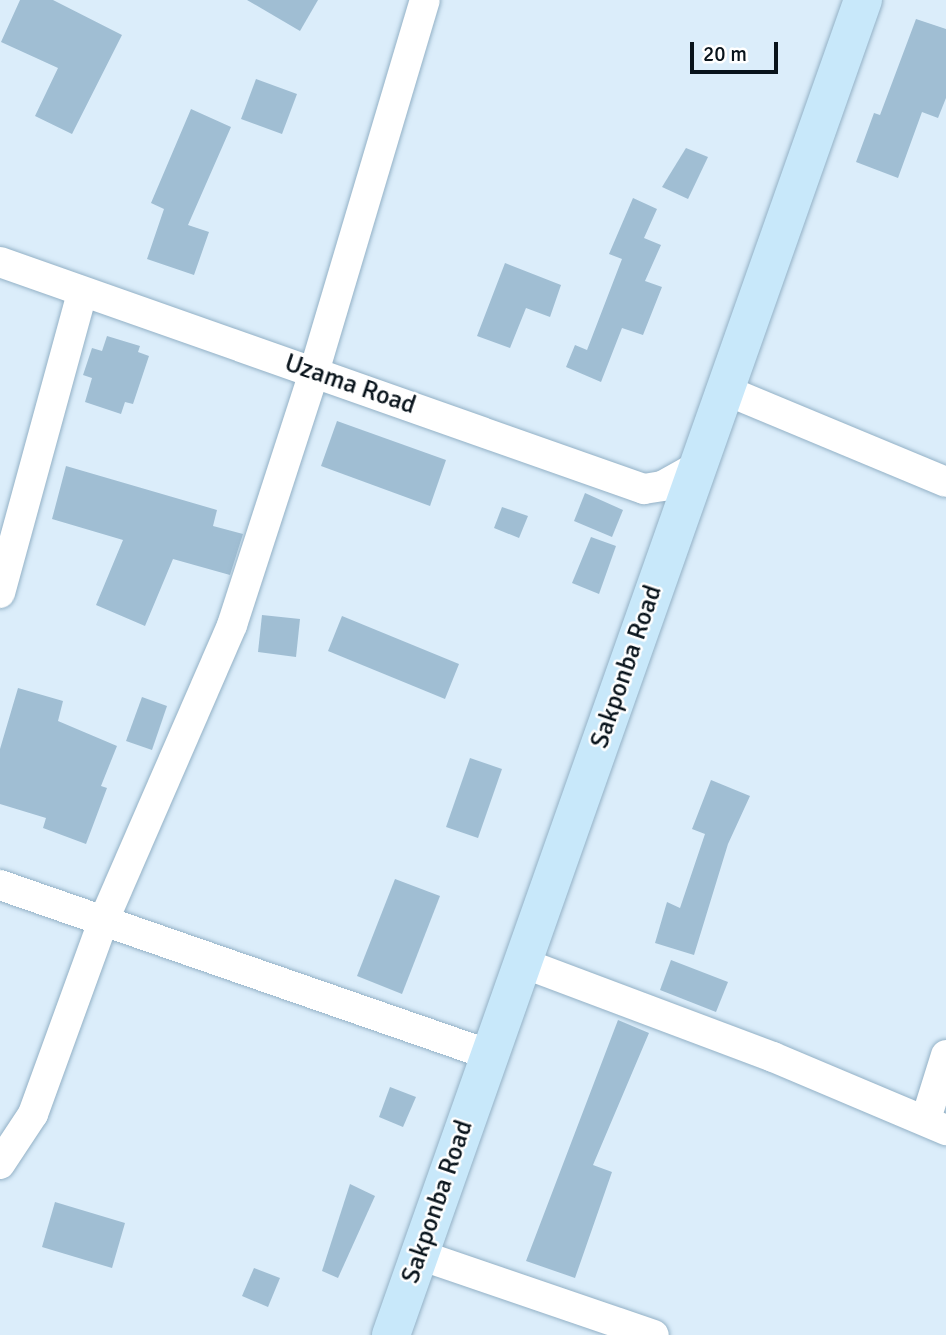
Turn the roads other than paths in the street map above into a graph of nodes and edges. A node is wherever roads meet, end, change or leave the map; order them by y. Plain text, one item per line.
1 (425, 0) edge
2 (857, 2) edge
3 (0, 262) edge
4 (82, 293) junction
5 (314, 372) junction
6 (724, 390) junction
7 (698, 466) junction
8 (946, 482) edge
9 (0, 593) edge
10 (0, 885) edge
11 (103, 922) junction
12 (523, 962) junction
13 (490, 1055) junction
14 (946, 1055) edge
15 (936, 1124) edge
16 (0, 1164) edge
17 (420, 1255) junction
18 (391, 1335) edge
19 (654, 1335) edge

1 - 5 street
2 - 6 main road, Sakponba Road
3 - 4 street, Uzama Road
4 - 5 street, Uzama Road
4 - 9 street
5 - 7 street, Uzama Road
5 - 11 street
6 - 7 main road, Sakponba Road
6 - 8 street
7 - 12 main road, Sakponba Road
10 - 11 street
11 - 13 street
11 - 16 street
12 - 13 main road, Sakponba Road
12 - 15 street
13 - 17 main road, Sakponba Road
14 - 15 street
17 - 18 main road, Sakponba Road
17 - 19 street

